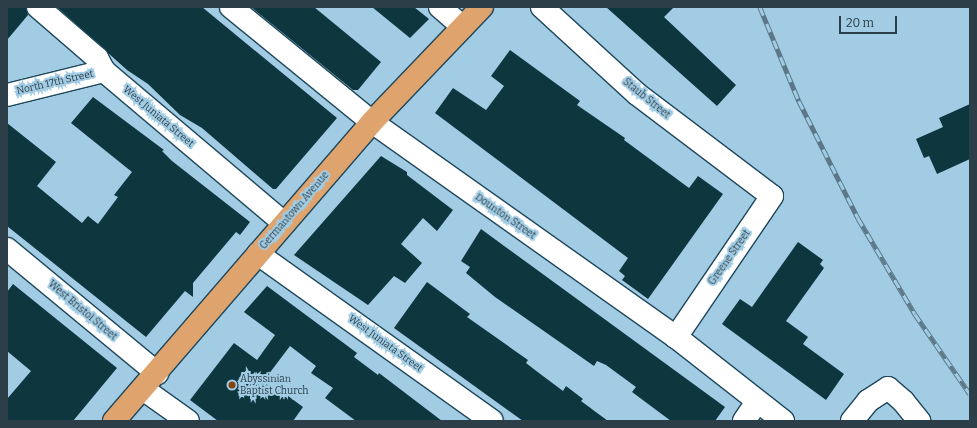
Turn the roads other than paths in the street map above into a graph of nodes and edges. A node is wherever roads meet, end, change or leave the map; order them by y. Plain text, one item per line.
1 (38, 7) edge
2 (231, 7) edge
3 (440, 7) edge
4 (482, 7) edge
5 (542, 7) edge
6 (463, 27) junction
7 (104, 72) junction
8 (7, 94) edge
9 (372, 122) junction
10 (756, 184) joint
11 (284, 223) junction
12 (7, 248) edge
13 (258, 254) junction
14 (676, 337) junction
15 (150, 381) junction
16 (757, 402) junction
17 (114, 421) edge
18 (188, 421) edge
19 (492, 421) edge
20 (744, 421) edge
21 (783, 421) edge
22 (852, 421) edge
23 (919, 421) edge

1 - 7 street, West Juniata Street
2 - 9 street, Dounton Street
3 - 6 street
4 - 6 main road, Germantown Avenue
5 - 10 street, Staub Street
6 - 9 main road, Germantown Avenue
7 - 8 street, North 17th Street
7 - 11 street, West Juniata Street
9 - 11 main road, Germantown Avenue
9 - 14 street, Dounton Street
10 - 14 street, Greene Street
11 - 13 main road, Germantown Avenue
12 - 15 street, West Bristol Street
13 - 15 main road, Germantown Avenue
13 - 19 street, West Juniata Street
14 - 16 street, Dounton Street
15 - 17 main road, Germantown Avenue
15 - 18 street, West Bristol Street
16 - 20 street
16 - 21 street, Dounton Street
22 - 23 street

